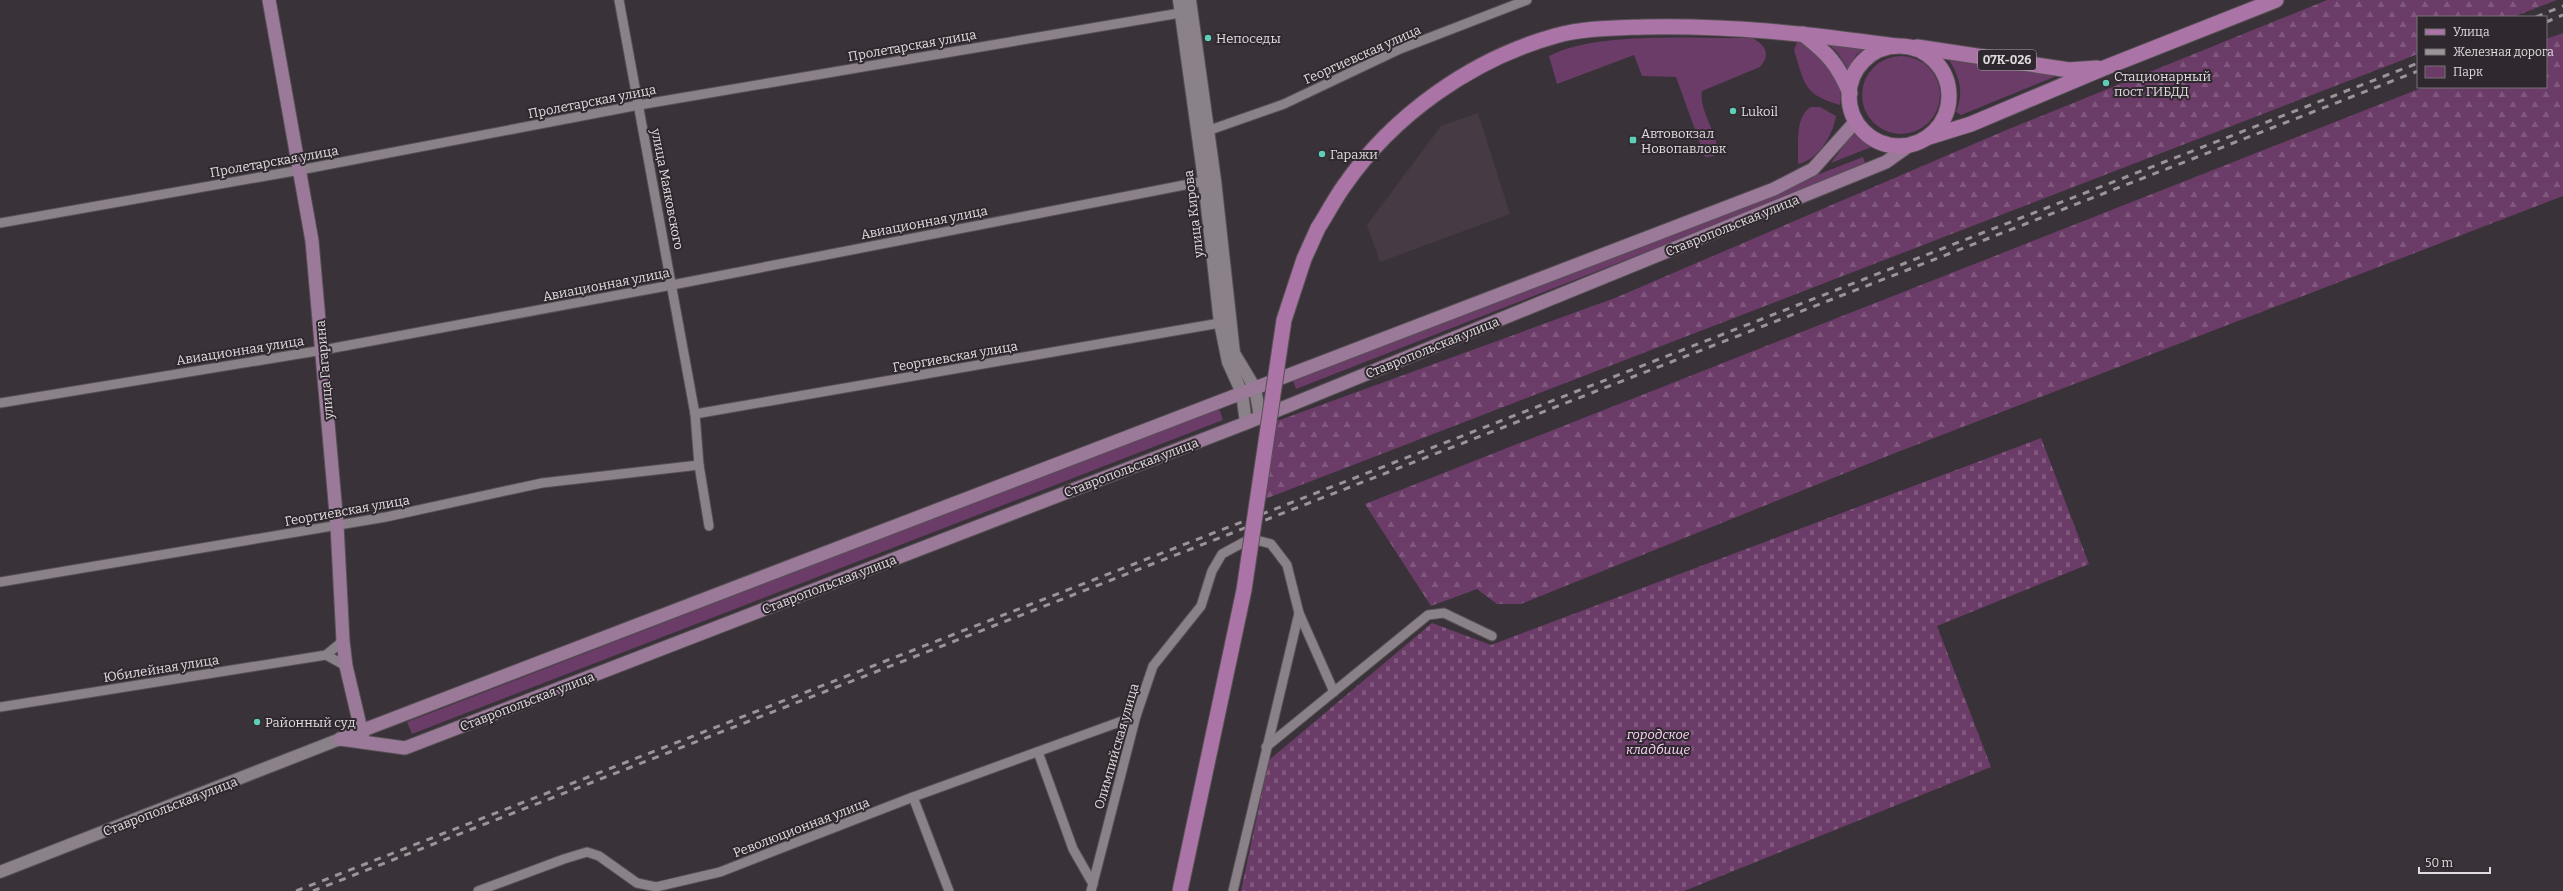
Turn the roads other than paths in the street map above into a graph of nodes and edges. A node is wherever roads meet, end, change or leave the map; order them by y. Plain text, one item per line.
1 (270, 0) edge
2 (619, 0) edge
3 (1179, 0) edge
4 (1527, 0) edge
5 (2276, 0) edge
6 (1187, 8) edge
7 (1802, 33) junction
8 (1903, 47) junction
9 (2104, 68) junction
10 (1850, 93) junction
11 (639, 105) junction
12 (1856, 121) junction
13 (1207, 131) junction
14 (1926, 138) junction
15 (1910, 144) junction
16 (300, 170) junction
17 (1209, 180) junction
18 (0, 223) edge
19 (672, 285) junction
20 (1220, 323) junction
21 (323, 350) junction
22 (1254, 388) junction
23 (1242, 393) junction
24 (0, 403) edge
25 (695, 414) junction
26 (1260, 417) junction
27 (1246, 423) junction
28 (699, 466) junction
29 (337, 525) junction
30 (709, 526) dead end
31 (0, 582) edge
32 (1299, 612) junction
33 (1492, 636) dead end
34 (343, 641) junction
35 (326, 655) junction
36 (346, 666) junction
37 (1334, 692) junction
38 (0, 707) edge
39 (1136, 716) junction
40 (362, 736) junction
41 (340, 739) joint
42 (1266, 747) junction
43 (1038, 752) junction
44 (913, 797) junction
45 (0, 872) edge
46 (1092, 888) edge
47 (478, 891) edge
48 (949, 891) edge
49 (1180, 891) edge
50 (1233, 891) edge

1 - 16 main road, улица Гагарина
2 - 11 street, улица Маяковского
3 - 6 street, улица Кирова
4 - 13 street, Георгиевская улица
5 - 9 main road, 07К-026
6 - 11 street, Пролетарская улица
6 - 13 street, улица Кирова
6 - 17 street, улица Кирова
7 - 8 main road
7 - 10 main road
7 - 49 main road, bridge
8 - 9 main road, 07К-026
8 - 10 main road
8 - 14 main road
9 - 14 main road, 07К-026
10 - 12 main road
11 - 16 street, Пролетарская улица
11 - 19 street, улица Маяковского
12 - 15 main road
12 - 22 main road, Ставропольская улица
13 - 17 street, улица Кирова
14 - 15 main road
15 - 26 main road, Ставропольская улица
16 - 18 street, Пролетарская улица
16 - 21 main road, улица Гагарина
17 - 19 street, Авиационная улица
17 - 20 street, улица Кирова
17 - 22 street, улица Кирова
19 - 21 street, Авиационная улица
19 - 25 street, улица Маяковского
20 - 23 street, улица Кирова
20 - 25 street, Георгиевская улица
21 - 24 street, Авиационная улица
21 - 29 main road, улица Гагарина
22 - 23 main road, Ставропольская улица
22 - 26 street, улица Кирова
23 - 27 street, улица Кирова
23 - 40 main road, Ставропольская улица
25 - 28 street, улица Маяковского
26 - 27 main road, Ставропольская улица
27 - 40 main road, Ставропольская улица
28 - 29 street, Георгиевская улица
28 - 30 street, улица Маяковского
29 - 31 street, Георгиевская улица
29 - 34 main road, улица Гагарина
32 - 37 street
32 - 39 street, Олимпийская улица
32 - 42 street
33 - 37 street
34 - 35 street
34 - 36 main road, улица Гагарина
35 - 36 street
35 - 38 street, Юбилейная улица
36 - 40 main road, улица Гагарина
37 - 42 street
39 - 43 street, Революционная улица
39 - 46 street, Олимпийская улица
40 - 41 main road, Ставропольская улица
41 - 45 street, Ставропольская улица
42 - 50 street
43 - 44 street, Революционная улица
43 - 46 street, Олимпийская улица
44 - 47 street, Революционная улица
44 - 48 street

